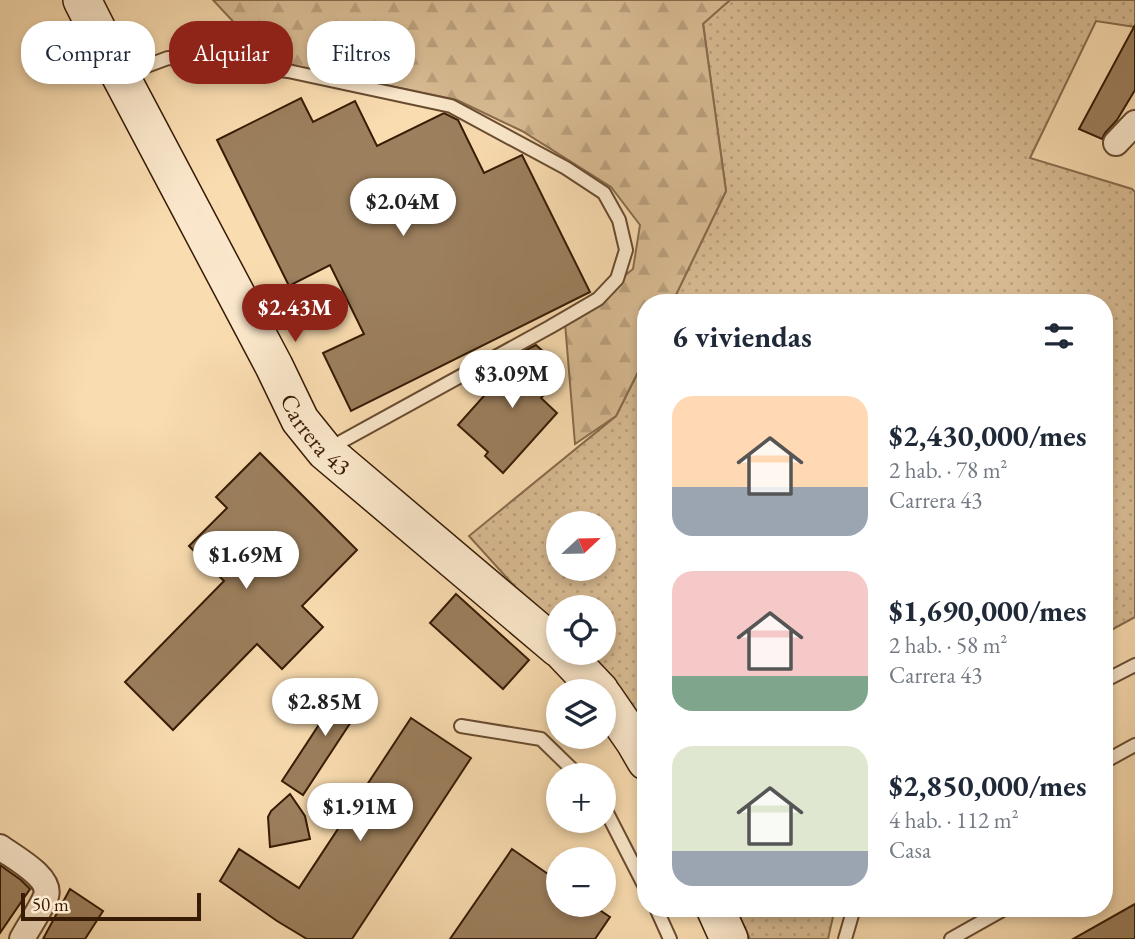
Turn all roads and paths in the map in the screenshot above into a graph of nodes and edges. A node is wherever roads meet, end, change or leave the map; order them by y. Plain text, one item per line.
1 (82, 0) edge
2 (93, 21) edge
3 (155, 63) edge
4 (125, 84) edge
5 (1135, 123) edge
6 (1116, 143) dead end
7 (325, 451) junction
8 (546, 638) edge
9 (575, 665) edge
10 (1135, 665) edge
11 (1113, 676) edge
12 (589, 679) edge
13 (616, 714) edge
14 (461, 726) dead end
15 (637, 745) edge
16 (1135, 745) edge
17 (1113, 757) edge
18 (566, 763) edge
19 (616, 830) edge
20 (0, 847) edge
21 (637, 871) edge
22 (660, 917) edge
23 (719, 917) edge
24 (851, 917) edge
25 (990, 917) edge
26 (22, 939) edge
27 (670, 939) edge
28 (729, 939) edge
29 (845, 939) edge
30 (951, 939) edge

1 - 2 street, Carrera 43
3 - 7 lane
4 - 7 street, Carrera 43
5 - 6 street
7 - 8 street, Carrera 43
9 - 12 street
10 - 11 lane
13 - 15 street
14 - 18 lane
16 - 17 lane
19 - 21 lane
20 - 26 street
22 - 27 lane
23 - 28 street
24 - 29 lane
25 - 30 lane

